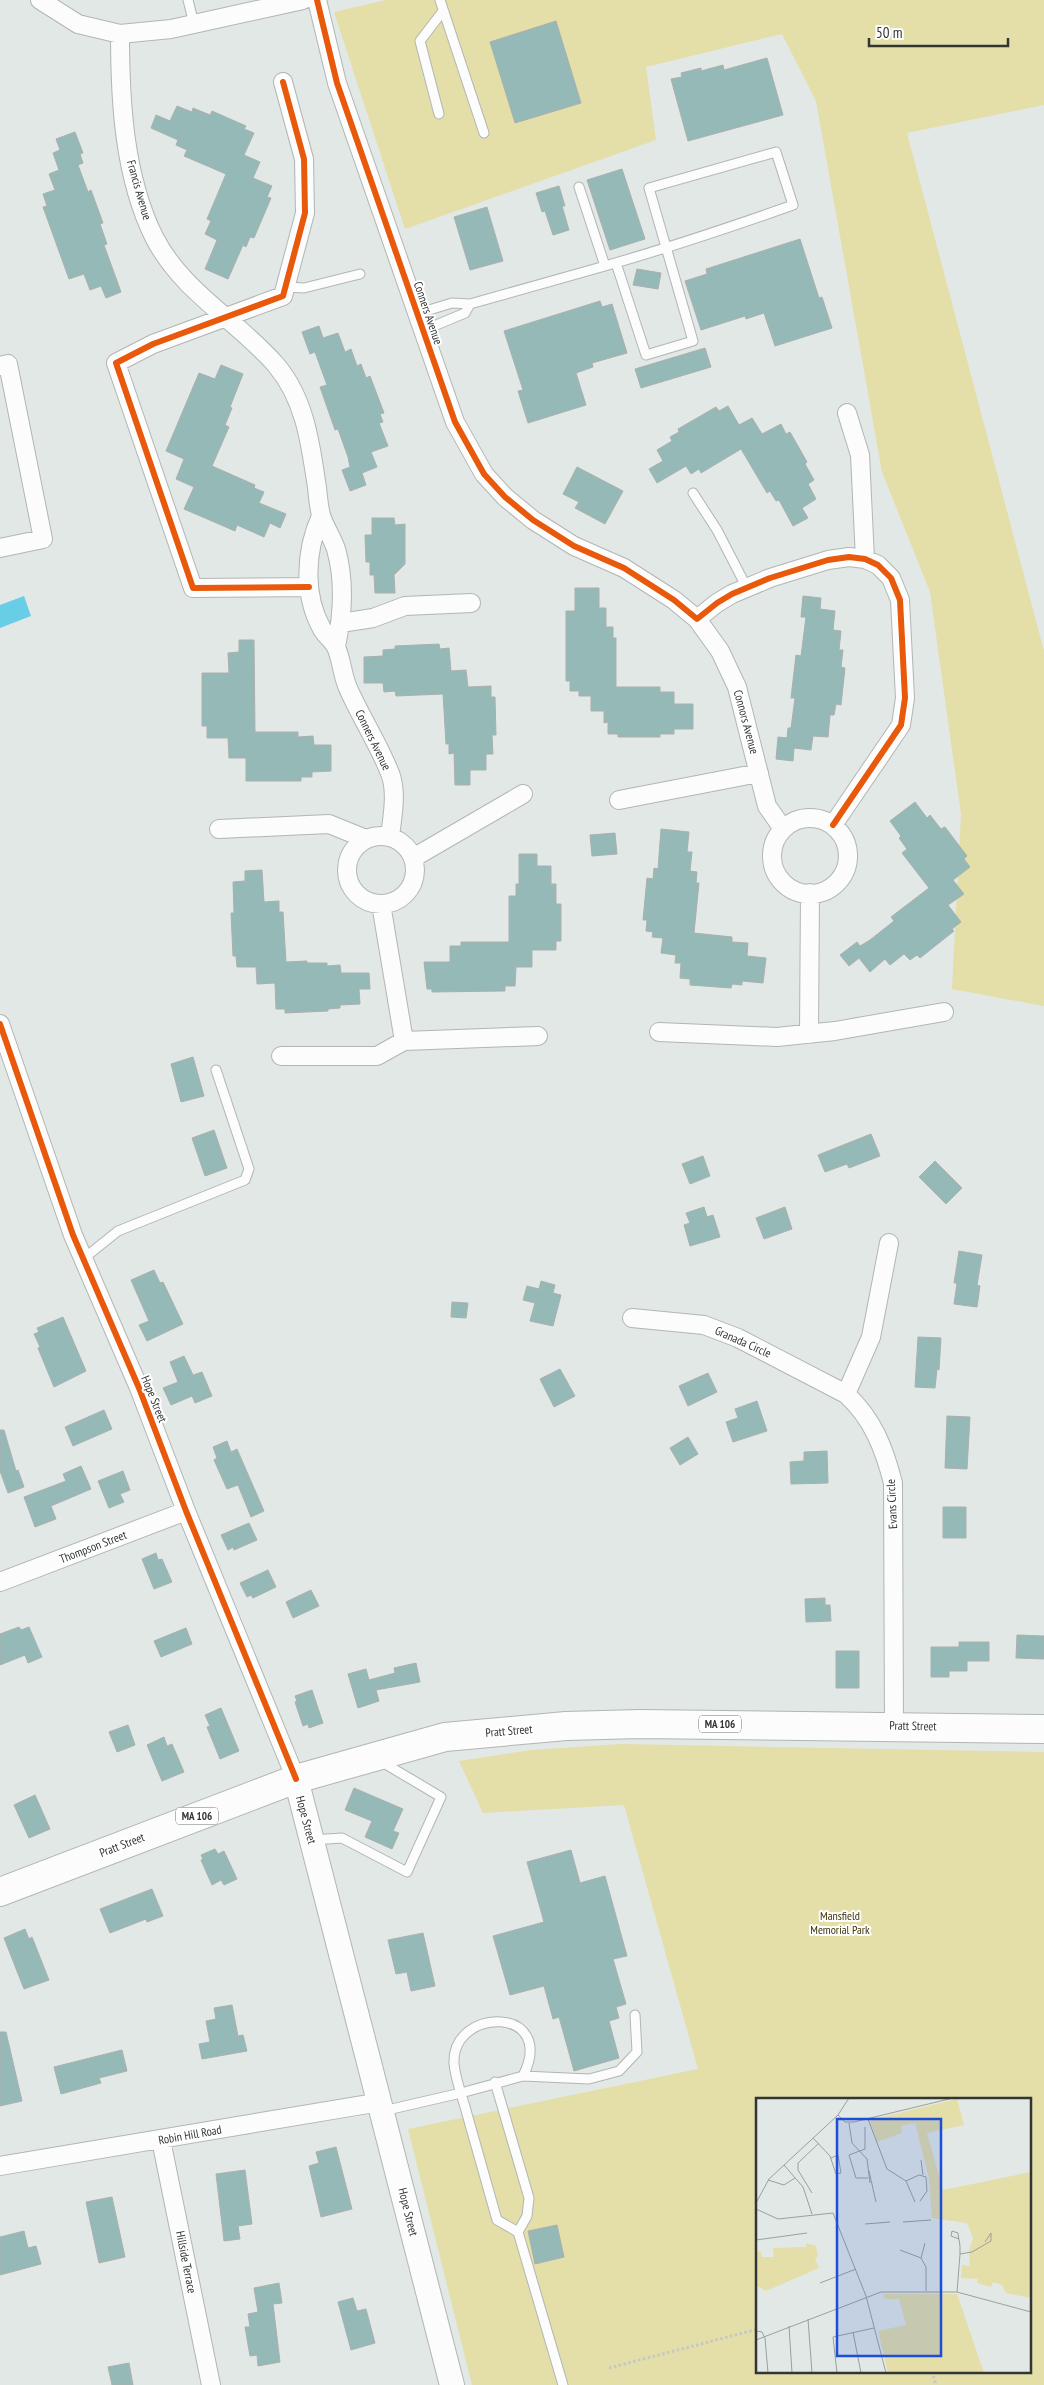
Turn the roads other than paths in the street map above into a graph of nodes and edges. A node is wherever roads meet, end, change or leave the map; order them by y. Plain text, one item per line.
1 (40, 0) edge
2 (188, 0) edge
3 (303, 0) edge
4 (317, 0) edge
5 (440, 0) edge
6 (256, 5) edge
7 (444, 11) junction
8 (194, 24) junction
9 (120, 34) junction
10 (283, 82) dead end
11 (439, 114) dead end
12 (484, 133) dead end
13 (579, 187) dead end
14 (668, 248) junction
15 (616, 263) junction
16 (604, 266) junction
17 (360, 274) dead end
18 (286, 287) junction
19 (470, 304) junction
20 (416, 314) junction
21 (225, 318) junction
22 (422, 331) junction
23 (0, 366) edge
24 (847, 413) dead end
25 (693, 493) dead end
26 (321, 516) junction
27 (0, 548) edge
28 (865, 559) junction
29 (310, 587) junction
30 (747, 588) junction
31 (471, 603) dead end
32 (697, 619) junction
33 (341, 623) junction
34 (336, 646) junction
35 (759, 774) junction
36 (523, 794) dead end
37 (618, 800) dead end
38 (832, 825) junction
39 (219, 828) dead end
40 (783, 829) junction
41 (390, 837) junction
42 (366, 839) junction
43 (414, 858) junction
44 (810, 893) junction
45 (381, 904) junction
46 (944, 1012) dead end
47 (0, 1024) edge
48 (659, 1032) dead end
49 (809, 1034) junction
50 (538, 1036) dead end
51 (404, 1041) junction
52 (282, 1056) dead end
53 (216, 1070) dead end
54 (889, 1243) dead end
55 (83, 1259) junction
56 (632, 1318) dead end
57 (846, 1394) junction
58 (186, 1511) junction
59 (0, 1582) edge
60 (894, 1726) junction
61 (1044, 1729) edge
62 (373, 1757) junction
63 (296, 1779) junction
64 (312, 1840) junction
65 (0, 1892) edge
66 (636, 2015) dead end
67 (524, 2076) junction
68 (495, 2082) junction
69 (461, 2093) junction
70 (381, 2107) junction
71 (161, 2140) junction
72 (0, 2166) edge
73 (518, 2232) junction
74 (211, 2385) edge
75 (452, 2385) edge
76 (563, 2385) edge

1 - 9 street
2 - 8 lane
3 - 6 street
4 - 20 street, Conners Avenue
5 - 7 lane
6 - 8 street
7 - 11 lane
7 - 12 lane
8 - 9 street
9 - 21 street, Francis Avenue
10 - 18 street
13 - 16 lane
14 - 14 lane
14 - 15 lane
14 - 15 lane
15 - 16 lane
16 - 19 lane
17 - 18 lane
18 - 21 street
19 - 20 lane
19 - 22 lane
20 - 22 street, Conners Avenue
21 - 26 street, Conners Avenue
21 - 29 street
22 - 32 street, Conners Avenue
23 - 27 street
24 - 28 street
25 - 30 lane
26 - 29 street, Conners Avenue
26 - 33 street, Conners Avenue
28 - 30 street
28 - 38 street
29 - 34 street, Conners Avenue
30 - 32 street
31 - 33 street
32 - 35 street, Connors Avenue
33 - 34 street, Conners Avenue
34 - 41 street, Conners Avenue
35 - 37 street
35 - 40 street, Connors Avenue
36 - 43 street
38 - 40 street
38 - 44 street
39 - 42 street
40 - 44 street
41 - 42 street
41 - 43 street
42 - 45 street
43 - 45 street
44 - 49 street
45 - 51 street
46 - 49 street
47 - 55 street, Hope Street
48 - 49 street
50 - 51 street
51 - 52 street
53 - 55 lane
54 - 57 street
55 - 58 street, Hope Street
56 - 57 street, Granada Circle
57 - 60 street, Evans Circle
58 - 59 street, Thompson Street
58 - 63 street, Hope Street
60 - 61 main road, Pratt Street / MA 106
60 - 62 main road, Pratt Street / MA 106
62 - 63 main road, Pratt Street / MA 106
62 - 64 lane
63 - 64 main road, Hope Street
63 - 65 main road, Pratt Street / MA 106
64 - 70 main road, Hope Street
66 - 67 lane
67 - 68 lane
67 - 69 lane
68 - 69 lane
68 - 73 lane
69 - 70 lane
69 - 73 lane
70 - 71 street, Robin Hill Road
70 - 75 main road, Hope Street
71 - 72 street, Robin Hill Road
71 - 74 street, Hillside Terrace
73 - 76 lane

